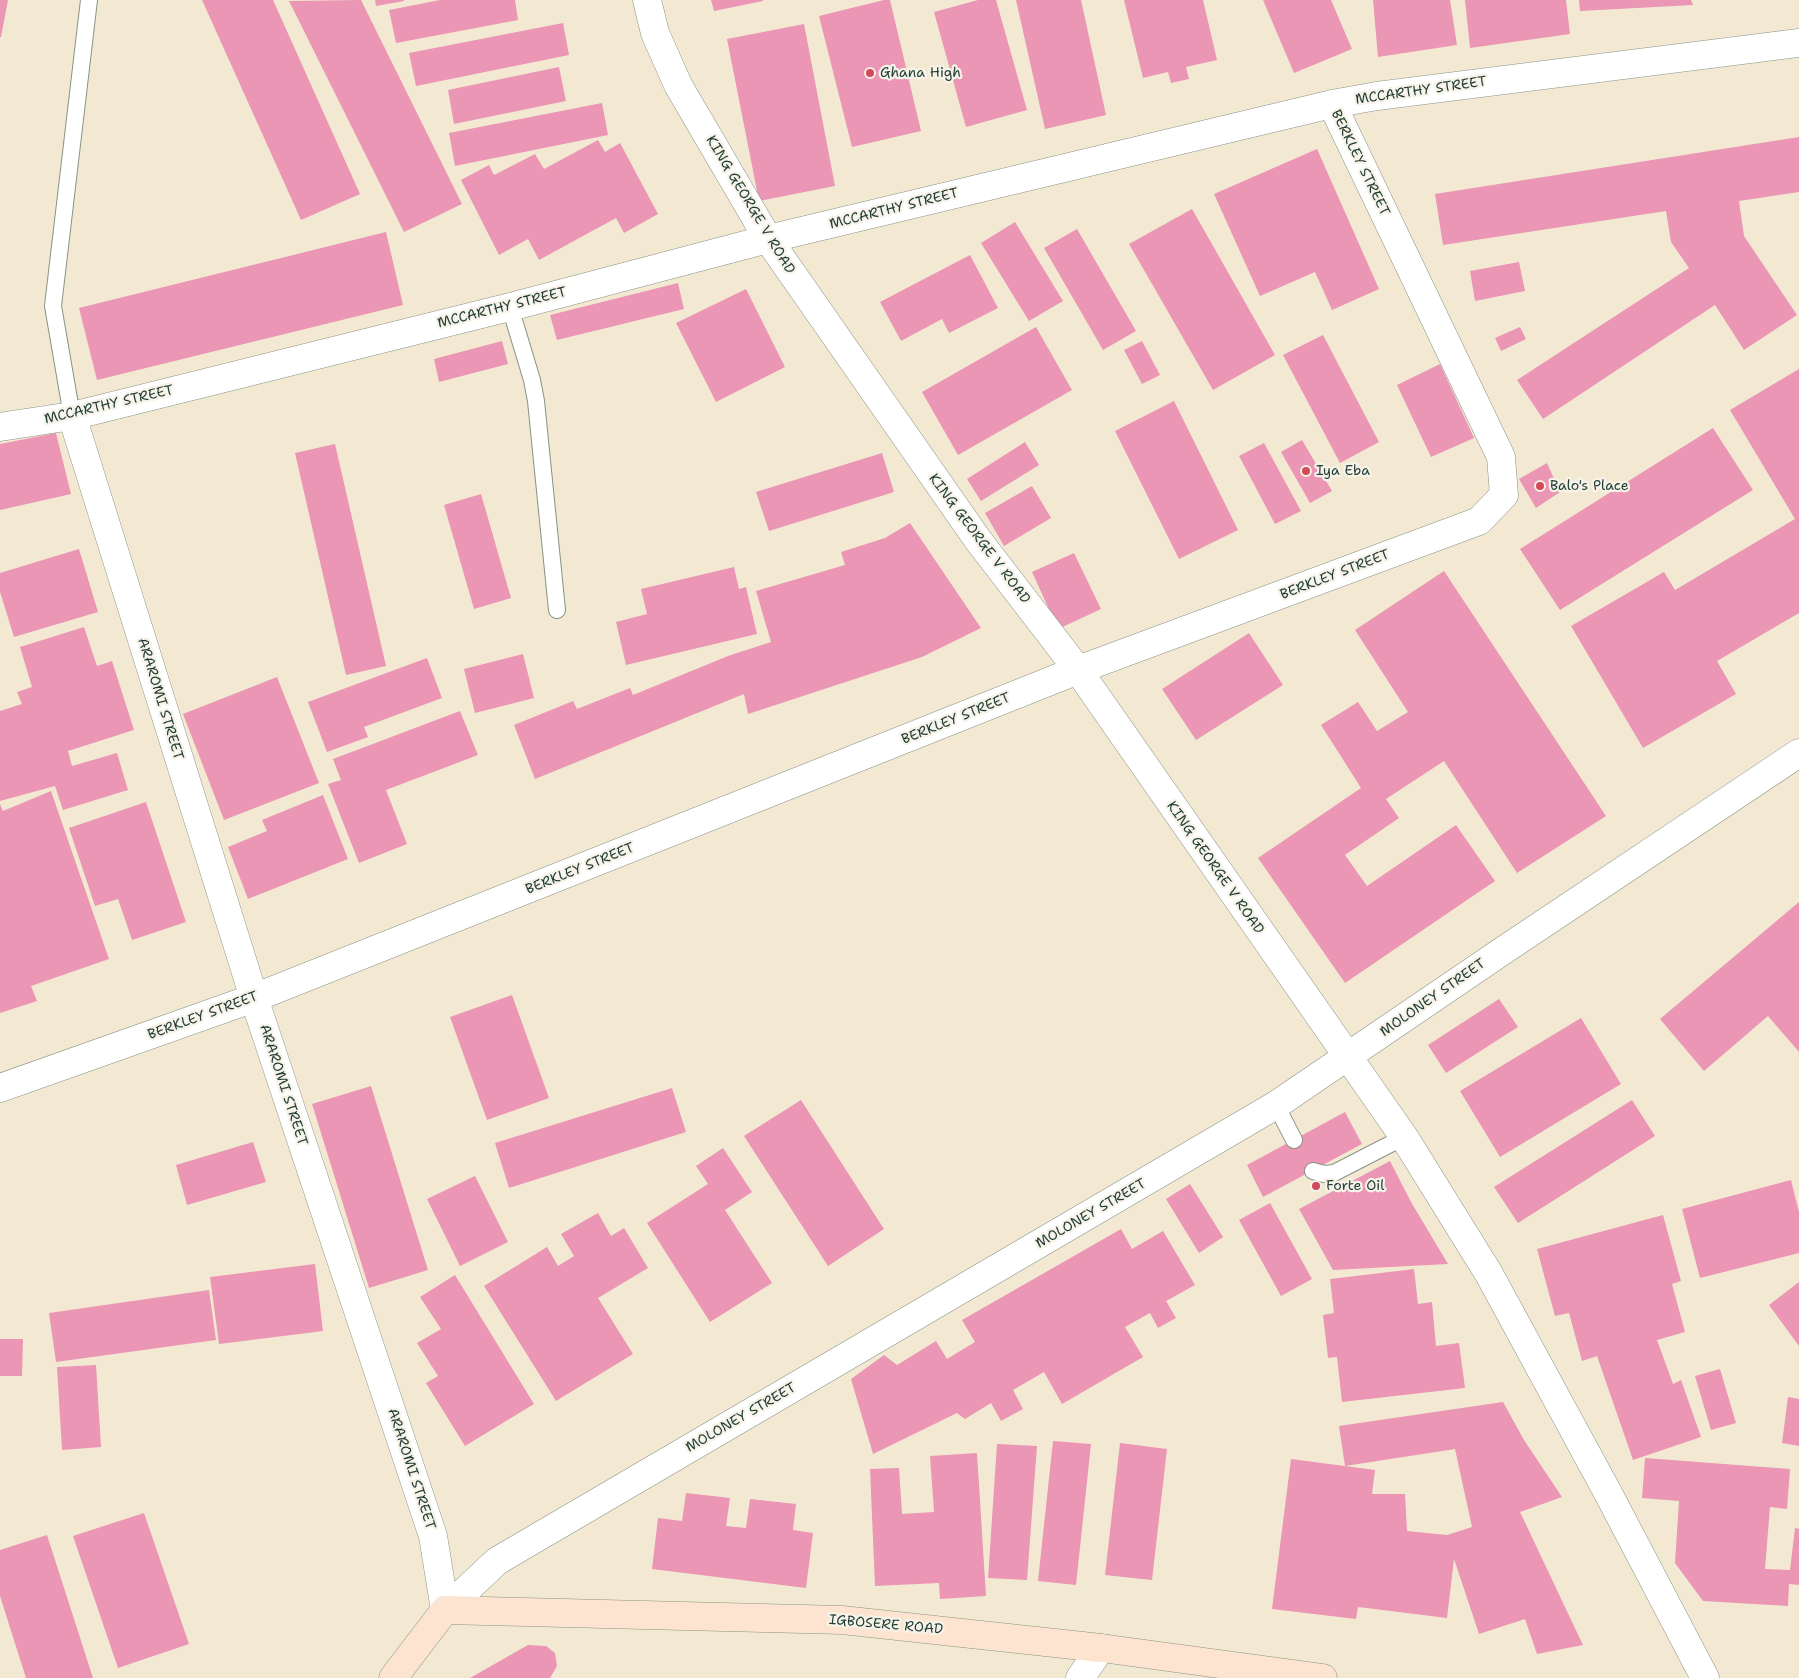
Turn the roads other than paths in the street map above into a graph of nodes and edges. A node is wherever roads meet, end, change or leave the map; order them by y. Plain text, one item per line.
1 (89, 0) edge
2 (647, 0) edge
3 (1799, 43) edge
4 (1332, 104) junction
5 (768, 240) junction
6 (510, 307) junction
7 (72, 416) junction
8 (0, 427) edge
9 (557, 610) dead end
10 (1078, 670) junction
11 (1799, 753) edge
12 (254, 998) junction
13 (1348, 1057) junction
14 (0, 1088) edge
15 (1276, 1105) junction
16 (1404, 1137) junction
17 (1294, 1140) dead end
18 (1313, 1171) dead end
19 (445, 1610) junction
20 (1101, 1648) junction
21 (393, 1678) edge
22 (1080, 1678) edge
23 (1323, 1678) edge
24 (1704, 1678) edge

1 - 7 lane
2 - 5 street, KING GEORGE V ROAD
3 - 4 street, MCCARTHY STREET
4 - 5 street, MCCARTHY STREET
4 - 10 street, BERKLEY STREET
5 - 6 street, MCCARTHY STREET
5 - 10 street, KING GEORGE V ROAD
6 - 7 street, MCCARTHY STREET
6 - 9 lane
7 - 8 street, MCCARTHY STREET
7 - 12 street, ARAROMI STREET
10 - 12 street, BERKLEY STREET
10 - 13 street, KING GEORGE V ROAD
11 - 13 street, MOLONEY STREET
12 - 14 street, BERKLEY STREET
12 - 19 street, ARAROMI STREET
13 - 15 street, MOLONEY STREET
13 - 16 street, KING GEORGE V ROAD
15 - 17 lane
15 - 19 street, MOLONEY STREET
16 - 18 lane
16 - 24 street, KING GEORGE V ROAD
19 - 20 main road, IGBOSERE ROAD
19 - 21 main road, MOLONEY STREET
20 - 22 street
20 - 23 main road, IGBOSERE ROAD

